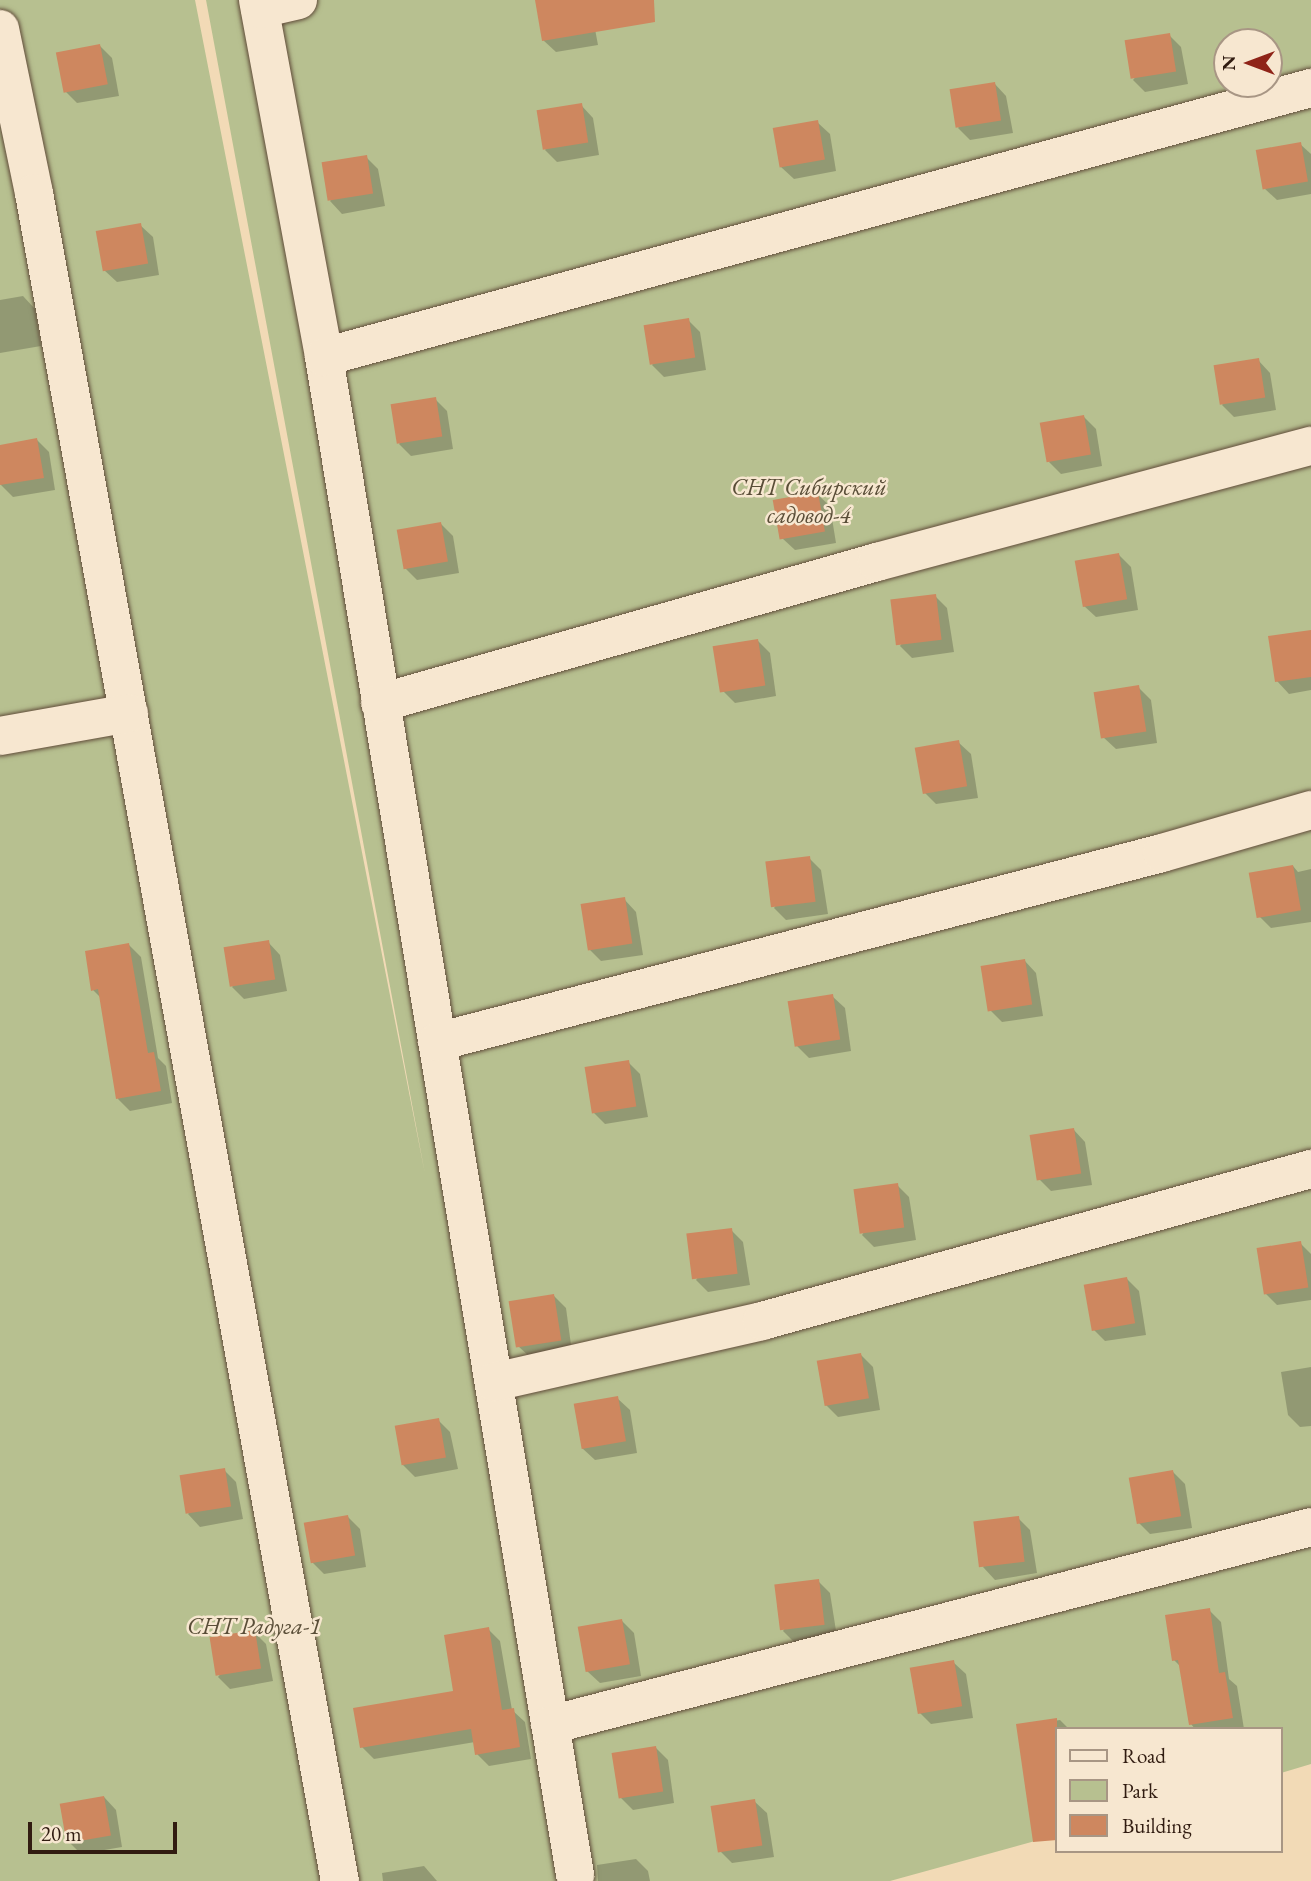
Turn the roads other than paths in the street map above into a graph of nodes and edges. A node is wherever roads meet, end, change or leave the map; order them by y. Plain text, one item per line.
1 (298, 0) edge
2 (259, 4) edge
3 (0, 29) edge
4 (1311, 88) edge
5 (324, 357) junction
6 (1311, 446) edge
7 (380, 703) junction
8 (128, 713) junction
9 (0, 736) edge
10 (1311, 810) edge
11 (437, 1042) junction
12 (1311, 1170) edge
13 (494, 1382) junction
14 (1311, 1527) edge
15 (550, 1725) junction
16 (575, 1875) dead end
17 (340, 1881) edge

1 - 2 lane
2 - 5 lane
3 - 8 lane
4 - 5 lane
5 - 7 lane
6 - 7 lane
7 - 11 lane
8 - 9 lane
8 - 17 lane
10 - 11 lane
11 - 13 lane
12 - 13 lane
13 - 15 lane
14 - 15 lane
15 - 16 lane

